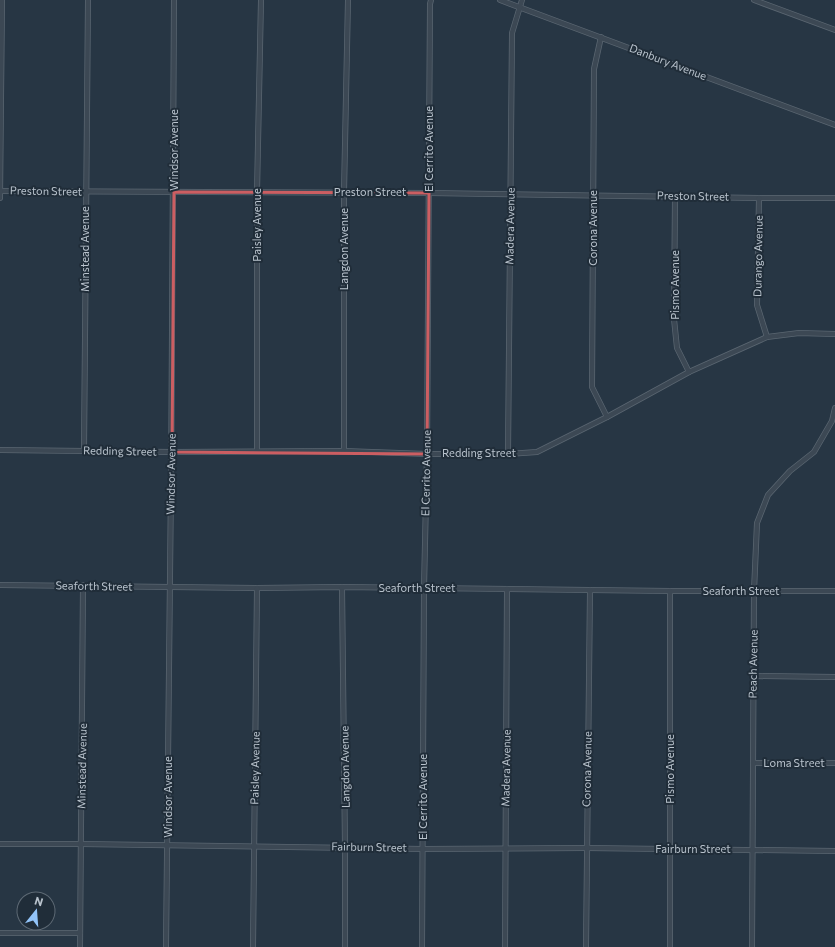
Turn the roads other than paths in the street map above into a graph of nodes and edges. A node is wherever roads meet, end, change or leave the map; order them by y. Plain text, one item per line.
1 (2, 0) edge
2 (88, 0) edge
3 (174, 0) edge
4 (261, 0) edge
5 (348, 0) edge
6 (431, 0) edge
7 (500, 0) edge
8 (522, 0) edge
9 (754, 0) edge
10 (520, 7) junction
11 (835, 30) edge
12 (601, 37) junction
13 (835, 125) edge
14 (0, 190) edge
15 (86, 192) junction
16 (174, 192) junction
17 (257, 192) junction
18 (344, 192) junction
19 (429, 193) junction
20 (510, 195) junction
21 (593, 195) junction
22 (675, 196) junction
23 (0, 198) edge
24 (759, 198) junction
25 (835, 198) edge
26 (835, 334) edge
27 (767, 336) junction
28 (689, 372) junction
29 (835, 408) edge
30 (607, 417) junction
31 (0, 450) edge
32 (84, 450) junction
33 (257, 451) junction
34 (344, 451) junction
35 (172, 452) junction
36 (427, 454) junction
37 (508, 454) junction
38 (0, 585) edge
39 (83, 585) junction
40 (169, 588) junction
41 (257, 588) junction
42 (342, 588) junction
43 (424, 588) junction
44 (507, 589) junction
45 (590, 590) junction
46 (670, 591) junction
47 (754, 591) junction
48 (835, 591) edge
49 (753, 676) junction
50 (835, 677) edge
51 (753, 762) junction
52 (835, 763) edge
53 (0, 844) edge
54 (81, 844) junction
55 (168, 846) junction
56 (253, 846) junction
57 (346, 847) junction
58 (505, 848) junction
59 (586, 848) junction
60 (423, 849) junction
61 (670, 849) junction
62 (752, 849) junction
63 (835, 851) edge
64 (0, 933) edge
65 (80, 933) junction
66 (80, 947) edge
67 (166, 947) edge
68 (253, 947) edge
69 (345, 947) edge
70 (422, 947) edge
71 (504, 947) edge
72 (586, 947) edge
73 (670, 947) edge
74 (752, 947) edge

1 - 14 street
2 - 15 street, Minstead Avenue
3 - 16 street, Windsor Avenue
4 - 17 street, Paisley Avenue
5 - 18 street, Langdon Avenue
6 - 19 street, El Cerrito Avenue
7 - 10 street, Danbury Avenue
8 - 10 street, Madera Avenue
9 - 11 street
10 - 12 street, Danbury Avenue
10 - 20 street, Madera Avenue
12 - 13 street, Danbury Avenue
12 - 21 street, Corona Avenue
14 - 15 street, Preston Street
14 - 23 street
15 - 16 street, Preston Street
15 - 32 street, Minstead Avenue
16 - 17 street, Preston Street
16 - 35 street, Windsor Avenue
17 - 18 street, Preston Street
17 - 33 street, Paisley Avenue
18 - 19 street, Preston Street
18 - 34 street, Langdon Avenue
19 - 20 street, Preston Street
19 - 36 street, El Cerrito Avenue
20 - 21 street, Preston Street
20 - 37 street, Madera Avenue
21 - 22 street, Preston Street
21 - 30 street, Corona Avenue
22 - 24 street, Preston Street
22 - 28 street, Pismo Avenue
24 - 25 street, Preston Street
24 - 27 street, Durango Avenue
26 - 27 street, Redding Street
27 - 28 street, Redding Street
28 - 30 street, Redding Street
29 - 47 street, Peach Avenue
30 - 37 street, Redding Street
31 - 32 street, Redding Street
32 - 35 street, Redding Street
33 - 34 street, Redding Street
33 - 35 street, Redding Street
34 - 36 street, Redding Street
35 - 40 street, Windsor Avenue
36 - 37 street, Redding Street
36 - 43 street, El Cerrito Avenue
38 - 39 street, Seaforth Street
39 - 40 street, Seaforth Street
39 - 54 street, Minstead Avenue
40 - 41 street, Seaforth Street
40 - 55 street, Windsor Avenue
41 - 42 street, Seaforth Street
41 - 56 street, Paisley Avenue
42 - 43 street, Seaforth Street
42 - 57 street, Langdon Avenue
43 - 44 street, Seaforth Street
43 - 60 street, El Cerrito Avenue
44 - 45 street, Seaforth Street
44 - 58 street, Madera Avenue
45 - 46 street, Seaforth Street
45 - 59 street, Corona Avenue
46 - 47 street, Seaforth Street
46 - 61 street, Pismo Avenue
47 - 48 street, Seaforth Street
47 - 49 street, Peach Avenue
49 - 50 street
49 - 51 street, Peach Avenue
51 - 52 street, Loma Street
51 - 62 street, Peach Avenue
53 - 54 street, Fairburn Street
54 - 55 street, Fairburn Street
54 - 65 street, Minstead Avenue
55 - 56 street, Fairburn Street
55 - 67 street, Windsor Avenue
56 - 57 street, Fairburn Street
56 - 68 street, Paisley Avenue
57 - 60 street, Fairburn Street
57 - 69 street, Langdon Avenue
58 - 59 street, Fairburn Street
58 - 60 street, Fairburn Street
58 - 71 street, Madera Avenue
59 - 61 street, Fairburn Street
59 - 72 street, Corona Avenue
60 - 70 street, El Cerrito Avenue
61 - 62 street, Fairburn Street
61 - 73 street, Pismo Avenue
62 - 63 street, Fairburn Street
62 - 74 street, Peach Avenue
64 - 65 street
65 - 66 street, Minstead Avenue

